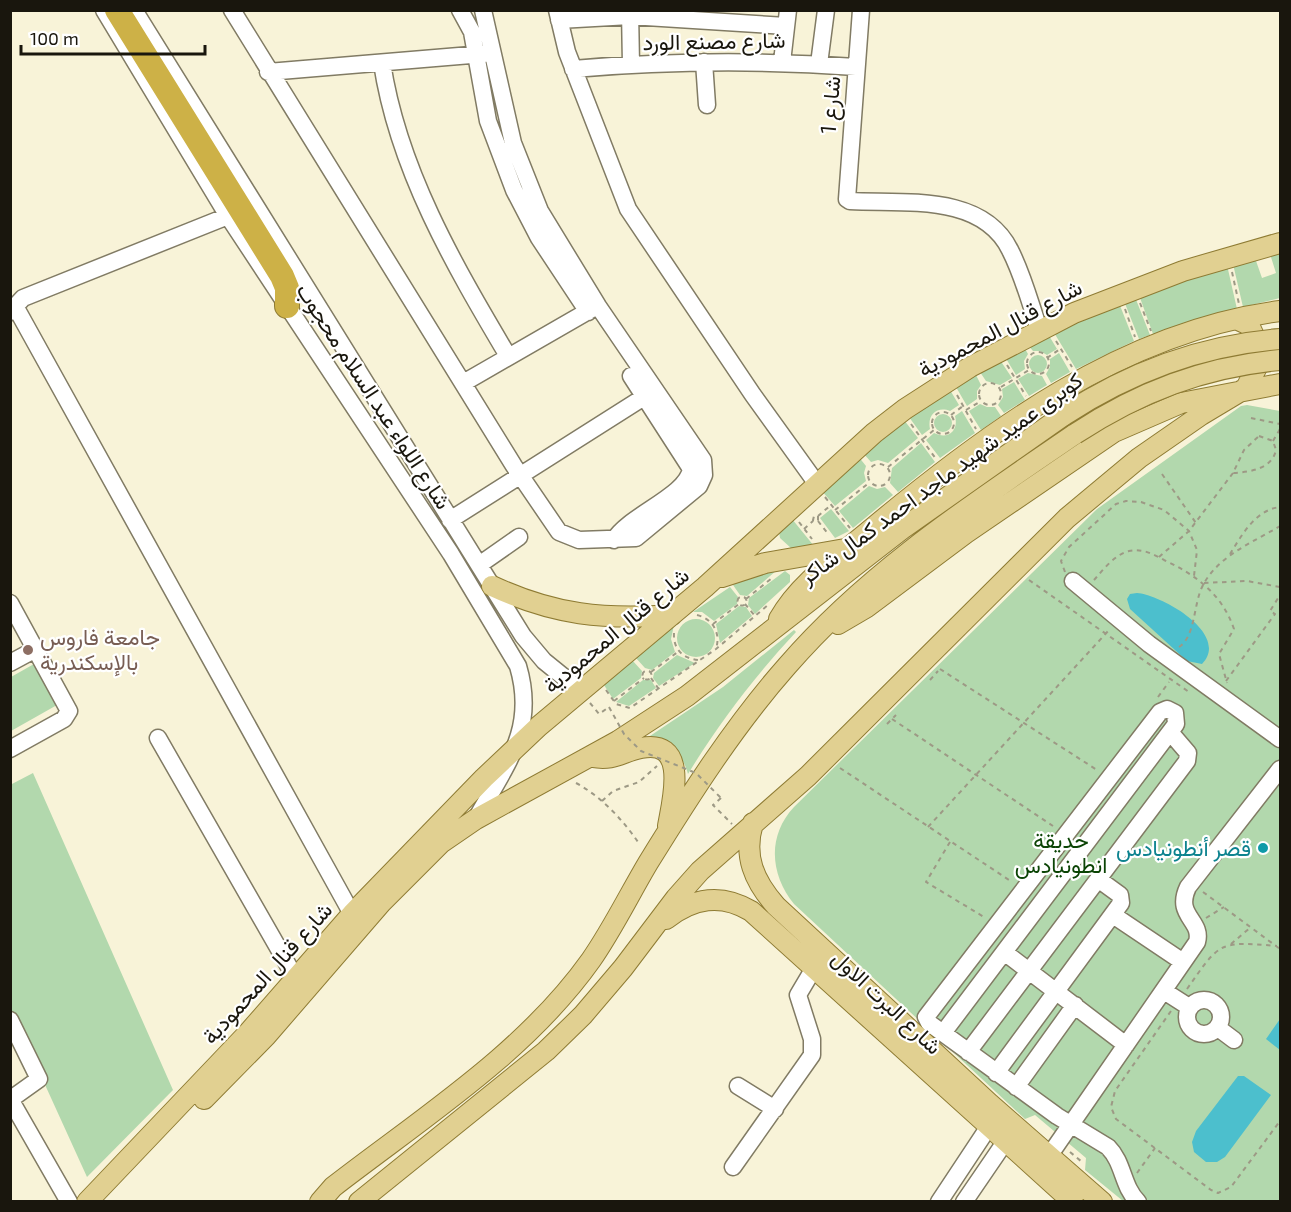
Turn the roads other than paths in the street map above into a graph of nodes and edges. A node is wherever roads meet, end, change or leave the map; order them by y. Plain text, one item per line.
1 (232, 10) edge
2 (460, 10) edge
3 (483, 10) edge
4 (826, 10) edge
5 (861, 10) edge
6 (119, 11) edge
7 (630, 13) edge
8 (670, 14) edge
9 (558, 15) edge
10 (709, 15) edge
11 (743, 16) edge
12 (787, 18) edge
13 (493, 52) junction
14 (474, 56) junction
15 (704, 62) junction
16 (782, 62) junction
17 (382, 63) junction
18 (631, 64) junction
19 (819, 64) junction
20 (856, 67) junction
21 (573, 69) junction
22 (268, 72) junction
23 (706, 105) dead end
24 (228, 216) junction
25 (1281, 243) edge
26 (287, 306) junction
27 (13, 309) edge
28 (593, 309) junction
29 (1281, 311) edge
30 (1239, 314) junction
31 (1281, 327) edge
32 (1039, 329) junction
33 (1281, 339) edge
34 (508, 356) junction
35 (1281, 360) edge
36 (1281, 376) edge
37 (465, 382) junction
38 (1281, 384) edge
39 (646, 388) junction
40 (1246, 388) junction
41 (517, 470) junction
42 (818, 487) junction
43 (447, 515) junction
44 (519, 537) dead end
45 (845, 540) junction
46 (479, 565) junction
47 (492, 586) junction
48 (1079, 586) road end
49 (705, 587) junction
50 (10, 603) edge
51 (673, 622) junction
52 (773, 630) junction
53 (814, 635) junction
54 (36, 649) junction
55 (10, 663) edge
56 (581, 691) junction
57 (1170, 732) junction
58 (158, 738) dead end
59 (1281, 739) edge
60 (516, 747) junction
61 (10, 749) edge
62 (590, 756) junction
63 (1281, 769) edge
64 (476, 819) junction
65 (747, 828) junction
66 (666, 837) junction
67 (1098, 879) junction
68 (352, 914) junction
69 (1113, 915) junction
70 (652, 929) junction
71 (1004, 952) junction
72 (1184, 962) junction
73 (814, 968) junction
74 (1029, 971) junction
75 (296, 980) junction
76 (1164, 990) junction
77 (1056, 992) junction
78 (1184, 1004) junction
79 (1075, 1005) junction
80 (10, 1020) edge
81 (1218, 1028) junction
82 (943, 1033) junction
83 (1234, 1040) dead end
84 (1126, 1045) junction
85 (968, 1052) junction
86 (941, 1071) junction
87 (996, 1072) junction
88 (738, 1086) dead end
89 (1016, 1087) junction
90 (11, 1099) edge
91 (775, 1109) junction
92 (1071, 1124) junction
93 (988, 1128) junction
94 (1005, 1142) junction
95 (1049, 1156) junction
96 (733, 1167) dead end
97 (69, 1202) edge
98 (87, 1202) edge
99 (104, 1202) edge
100 (320, 1202) edge
101 (359, 1202) edge
102 (939, 1202) edge
103 (964, 1202) edge
104 (1073, 1202) edge
105 (1102, 1202) edge
106 (1138, 1202) edge

1 - 22 street
2 - 14 street
3 - 13 street
4 - 19 street
5 - 20 street, شارع 1
6 - 24 street, شارع اللواء عبد السلام محجوب
6 - 26 highway
6 - 43 street, شارع اللواء عبد السلام محجوب
7 - 8 street
7 - 9 street
7 - 18 street
8 - 10 street
9 - 21 street
10 - 11 street
11 - 12 street
12 - 16 street
13 - 14 street
13 - 28 street
14 - 17 street
14 - 28 street
15 - 16 street, شارع مصنع الورد
15 - 18 street, شارع مصنع الورد
15 - 23 street
16 - 19 street, شارع مصنع الورد
17 - 22 street
17 - 34 street
18 - 21 street, شارع مصنع الورد
19 - 20 street, شارع مصنع الورد
20 - 32 street, شارع 1
21 - 42 street
22 - 37 street
24 - 26 street, شارع اللواء عبد السلام محجوب
24 - 27 street
25 - 32 main road, شارع قنال المحمودية
26 - 60 street, شارع اللواء عبد السلام محجوب
27 - 68 street
28 - 34 street
28 - 39 street
29 - 30 main road
30 - 40 main road
30 - 45 main road
31 - 36 main road
32 - 42 main road, شارع قنال المحمودية
33 - 52 main road, كوبرى عميد شهيد ماجد احمد كمال شاكر, bridge
34 - 37 street
35 - 53 main road, كوبرى عميد شهيد ماجد احمد كمال شاكر, bridge
37 - 41 street
38 - 40 main road
39 - 41 street
39 - 41 street
40 - 53 main road
40 - 65 main road
41 - 43 street
42 - 49 main road, شارع قنال المحمودية
43 - 46 street, شارع اللواء عبد السلام محجوب
44 - 46 street
45 - 49 main road
45 - 52 main road
46 - 47 street, شارع اللواء عبد السلام محجوب
47 - 51 main road
47 - 56 street, شارع اللواء عبد السلام محجوب
48 - 59 street
49 - 51 main road, شارع قنال المحمودية
50 - 54 street
51 - 56 main road, شارع قنال المحمودية
52 - 62 main road, كوبرى عميد شهيد ماجد احمد كمال شاكر
53 - 66 main road
54 - 55 street
54 - 61 street
56 - 60 main road, شارع قنال المحمودية
57 - 67 street
57 - 71 street
57 - 82 street
58 - 75 street
60 - 64 street, شارع اللواء عبد السلام محجوب
60 - 68 main road, شارع قنال المحمودية
62 - 64 main road, شارع قنال المحمودية
62 - 66 main road
63 - 72 street
64 - 99 main road, شارع قنال المحمودية
65 - 70 main road
65 - 86 main road, شارع البرت الاول
66 - 100 main road
67 - 69 street
67 - 74 street
68 - 75 main road, شارع قنال المحمودية
69 - 72 street
69 - 77 street
70 - 73 main road, شارع البرت الاول
70 - 101 main road
71 - 74 street
71 - 82 street
72 - 76 street
73 - 86 main road, شارع البرت الاول
73 - 91 street
74 - 77 street
74 - 85 street
75 - 98 main road, شارع قنال المحمودية
76 - 78 street
76 - 84 street
77 - 79 street
77 - 87 street
78 - 81 street
78 - 81 street
79 - 84 street
79 - 89 street
80 - 90 street
81 - 83 street
82 - 85 street
84 - 92 street
85 - 87 street
86 - 93 main road, شارع البرت الاول
86 - 95 main road, شارع البرت الاول
87 - 89 street
88 - 91 street
89 - 92 street
90 - 97 street
91 - 96 street
92 - 95 street
92 - 106 street
93 - 94 main road, شارع البرت الاول
93 - 102 street
94 - 103 street
94 - 104 main road, شارع البرت الاول
95 - 105 main road, شارع البرت الاول

